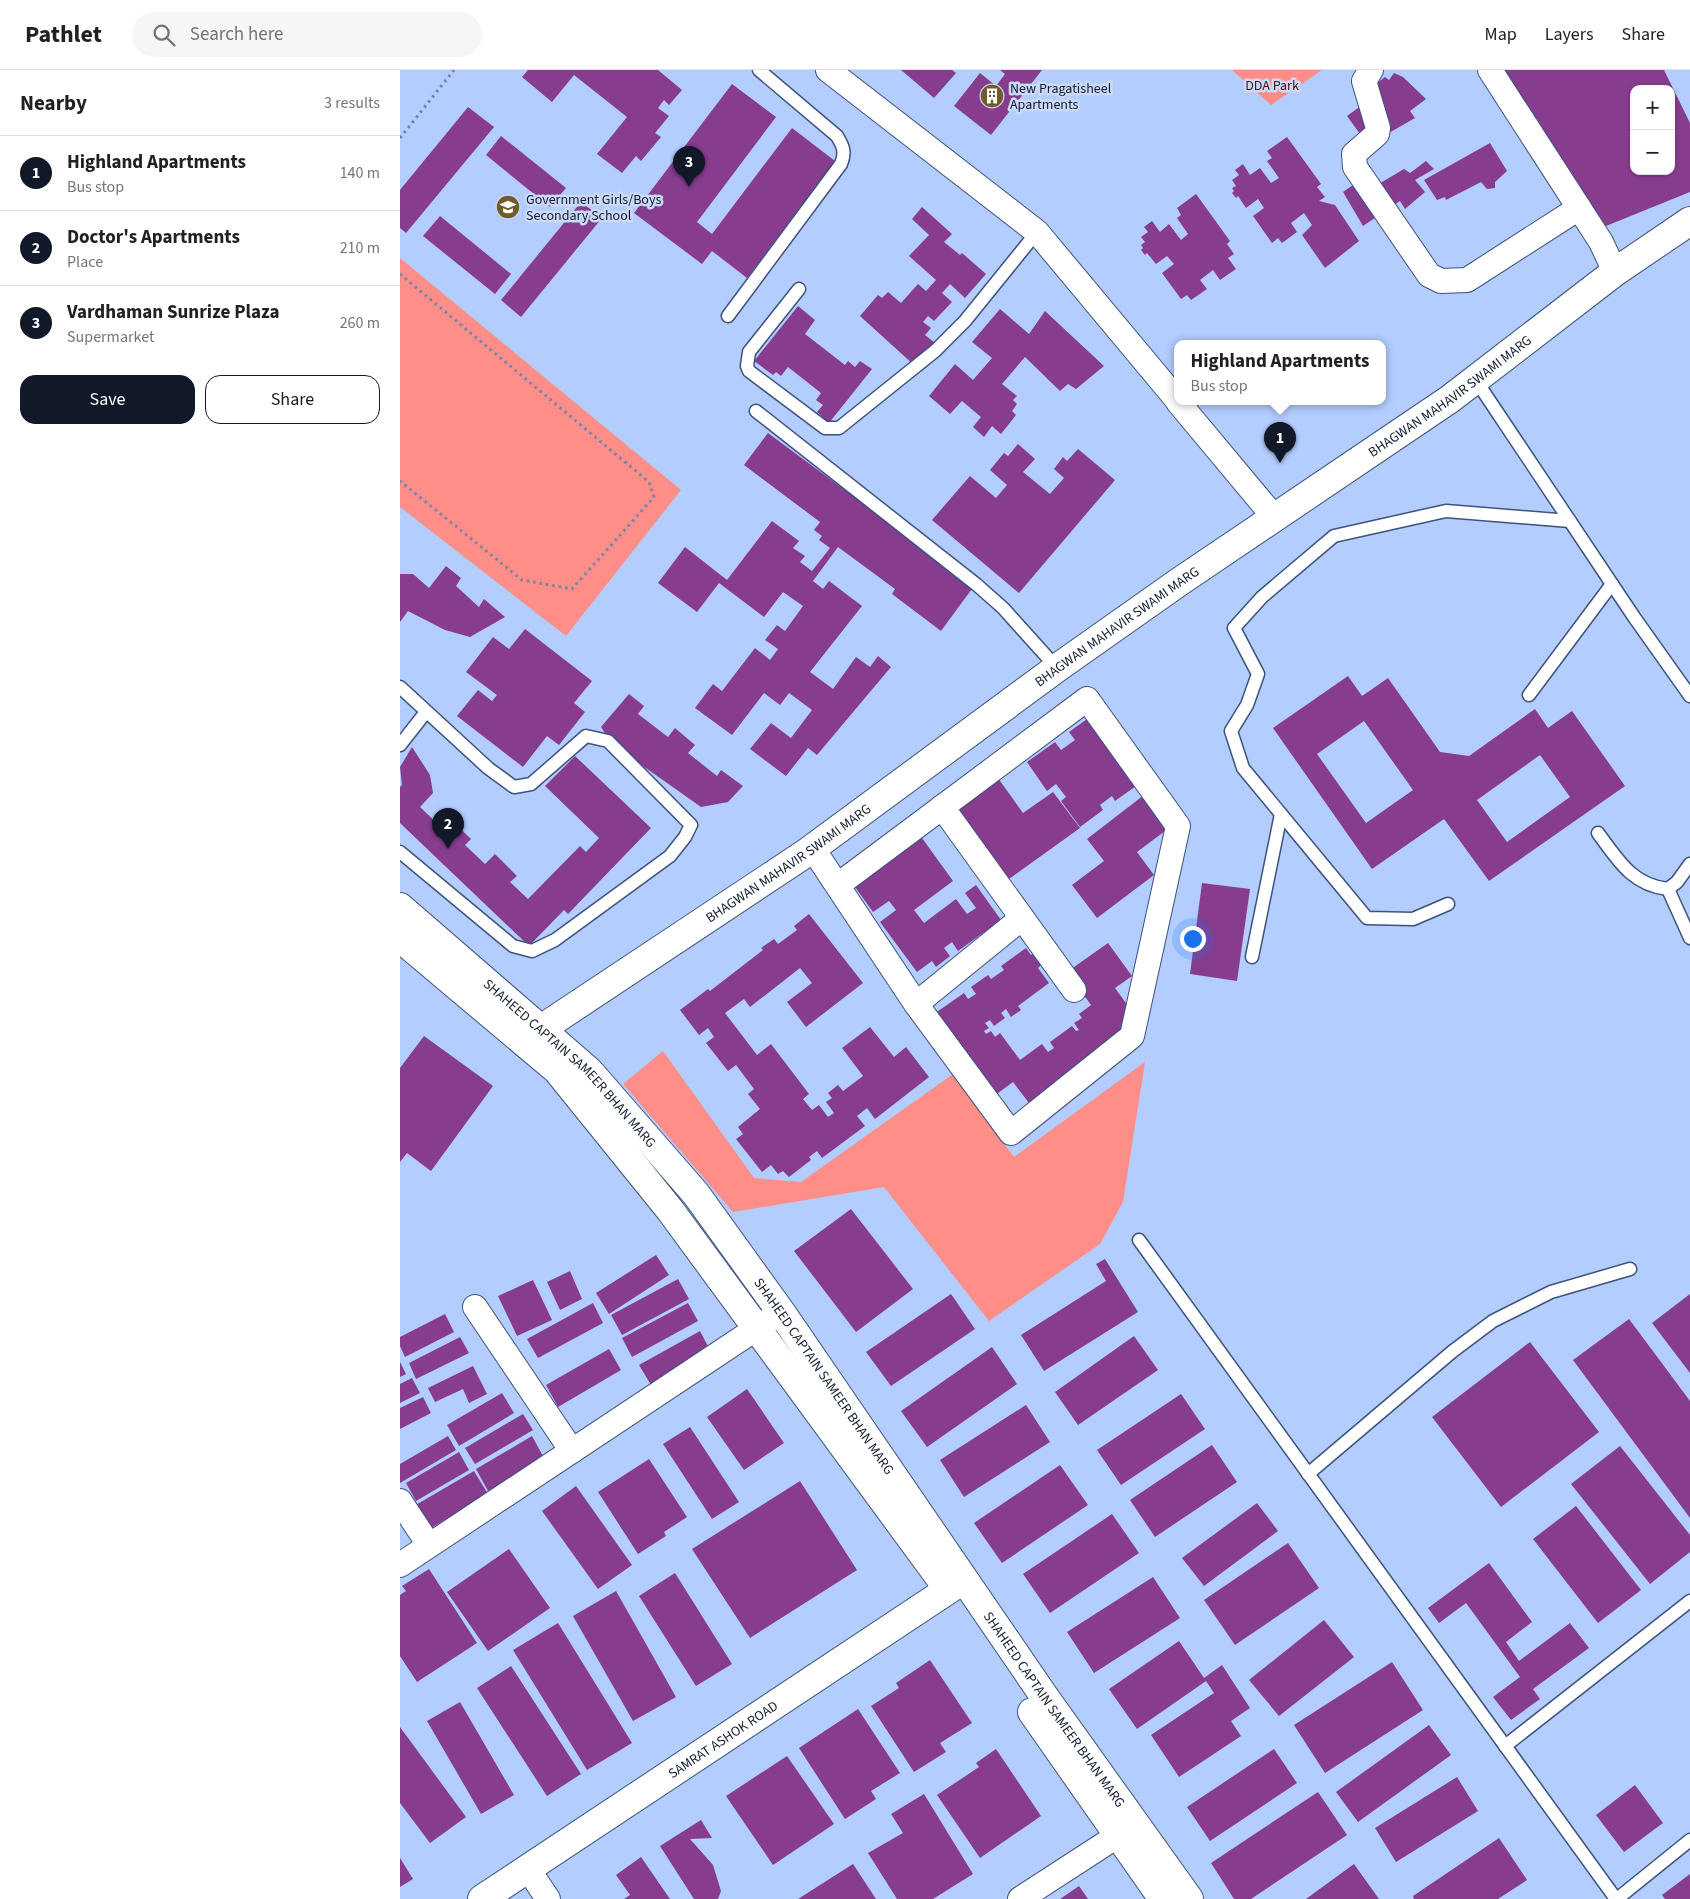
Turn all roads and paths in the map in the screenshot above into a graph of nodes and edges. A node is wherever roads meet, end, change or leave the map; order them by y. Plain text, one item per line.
1 (454, 70) edge
2 (759, 70) edge
3 (828, 70) edge
4 (1371, 70) edge
5 (1490, 70) edge
6 (400, 138) edge
7 (1579, 208) junction
8 (1690, 221) edge
9 (1037, 232) junction
10 (1615, 272) junction
11 (400, 274) edge
12 (799, 289) dead end
13 (728, 316) dead end
14 (1475, 379) junction
15 (1174, 396) edge
16 (1181, 405) edge
17 (756, 411) dead end
18 (400, 481) edge
19 (1274, 517) junction
20 (1570, 521) junction
21 (1612, 584) junction
22 (1057, 668) junction
23 (400, 687) edge
24 (1529, 696) dead end
25 (1690, 696) edge
26 (426, 712) junction
27 (400, 745) edge
28 (942, 807) junction
29 (1281, 814) junction
30 (1598, 833) dead end
31 (813, 848) junction
32 (400, 852) edge
33 (1690, 864) edge
34 (838, 885) junction
35 (1668, 889) junction
36 (1448, 904) dead end
37 (400, 907) edge
38 (1022, 918) junction
39 (400, 938) edge
40 (1690, 938) edge
41 (1252, 957) dead end
42 (1074, 990) dead end
43 (916, 1004) junction
44 (533, 1036) junction
45 (1139, 1240) dead end
46 (1630, 1269) dead end
47 (474, 1307) dead end
48 (781, 1312) junction
49 (758, 1328) junction
50 (572, 1451) junction
51 (1308, 1474) junction
52 (400, 1501) edge
53 (429, 1545) junction
54 (400, 1565) edge
55 (956, 1585) junction
56 (1690, 1601) edge
57 (1505, 1746) junction
58 (1127, 1829) junction
59 (1690, 1840) edge
60 (528, 1869) junction
61 (482, 1899) edge
62 (548, 1899) edge
63 (1020, 1899) edge
64 (1163, 1899) edge
65 (1189, 1899) edge
66 (1617, 1899) edge

1 - 6 path
2 - 13 lane
3 - 9 street
4 - 7 street
5 - 7 street
7 - 10 street
8 - 10 street, BHAGWAN MAHAVIR SWAMI MARG
9 - 12 lane
9 - 15 street
10 - 14 street, BHAGWAN MAHAVIR SWAMI MARG
11 - 18 path
14 - 19 street, BHAGWAN MAHAVIR SWAMI MARG
14 - 20 lane
16 - 19 street
17 - 22 lane
19 - 22 street, BHAGWAN MAHAVIR SWAMI MARG
20 - 21 lane
20 - 29 lane
21 - 24 lane
21 - 25 lane
22 - 31 street, BHAGWAN MAHAVIR SWAMI MARG
23 - 26 lane
26 - 27 lane
26 - 32 lane
28 - 34 street
28 - 38 street
28 - 43 street
29 - 36 lane
29 - 41 lane
30 - 35 lane
31 - 34 street
31 - 44 street, BHAGWAN MAHAVIR SWAMI MARG
33 - 35 lane
34 - 43 street
35 - 40 lane
37 - 44 street, SHAHEED CAPTAIN SAMEER BHAN MARG
38 - 42 street
38 - 43 street
39 - 44 street, SHAHEED CAPTAIN SAMEER BHAN MARG
44 - 48 street, SHAHEED CAPTAIN SAMEER BHAN MARG
44 - 49 street, SHAHEED CAPTAIN SAMEER BHAN MARG
45 - 51 lane
46 - 51 lane
47 - 50 street
48 - 49 street
48 - 55 street, SHAHEED CAPTAIN SAMEER BHAN MARG
49 - 50 street
49 - 55 street, SHAHEED CAPTAIN SAMEER BHAN MARG
50 - 53 street
51 - 57 lane
52 - 53 street
53 - 54 street
55 - 58 street, SHAHEED CAPTAIN SAMEER BHAN MARG
55 - 60 street, SAMRAT ASHOK ROAD
56 - 57 lane
57 - 66 lane
58 - 63 street
58 - 64 street, SHAHEED CAPTAIN SAMEER BHAN MARG
58 - 65 street, SHAHEED CAPTAIN SAMEER BHAN MARG
59 - 66 lane
60 - 61 street, SAMRAT ASHOK ROAD
60 - 62 street

